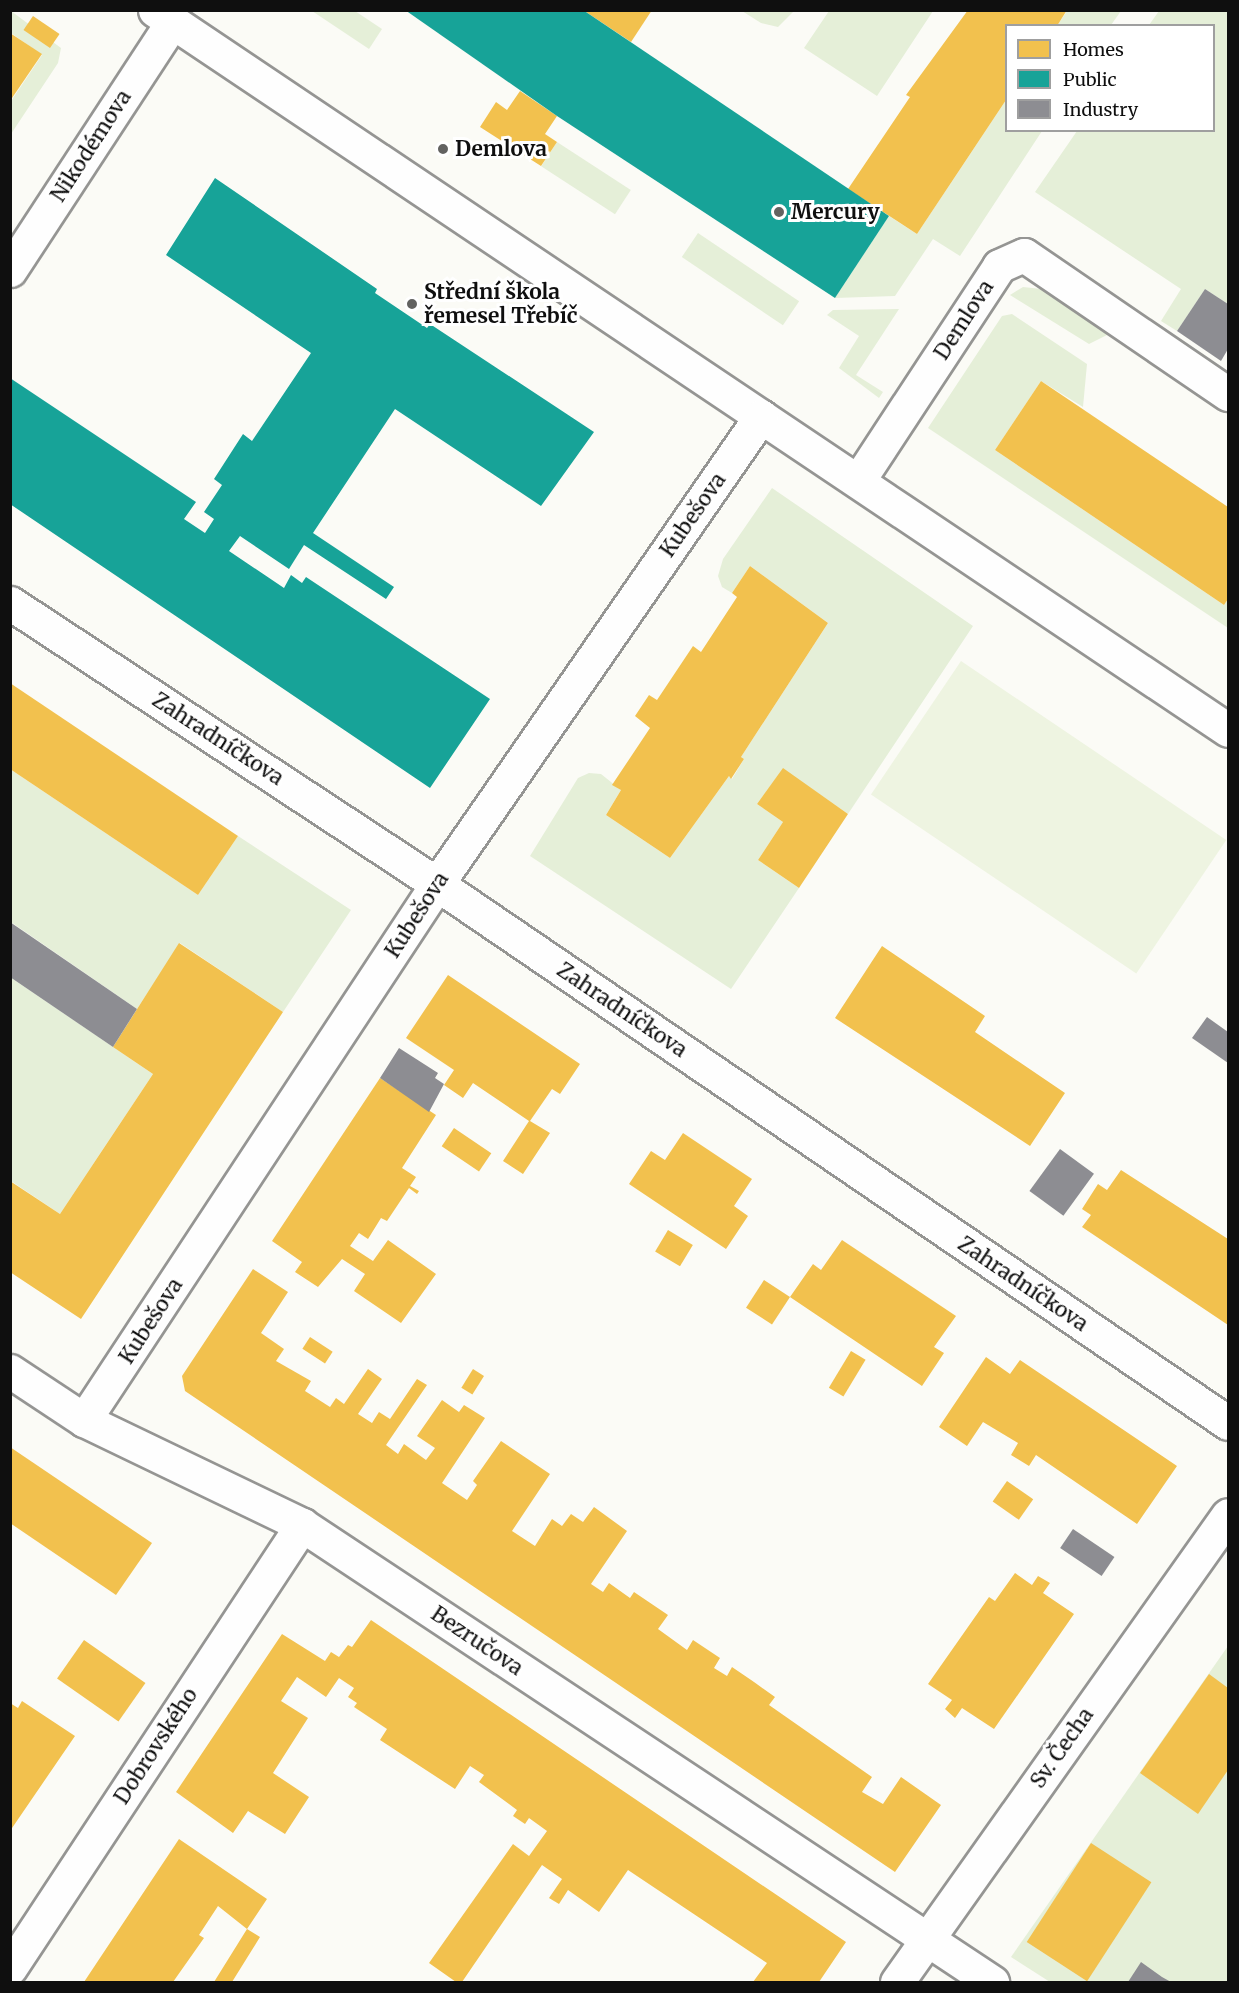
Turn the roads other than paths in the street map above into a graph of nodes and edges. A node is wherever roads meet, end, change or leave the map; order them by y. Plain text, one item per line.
1 (163, 16) edge
2 (10, 270) edge
3 (1228, 394) edge
4 (761, 416) junction
5 (858, 482) junction
6 (10, 603) edge
7 (1228, 730) edge
8 (437, 884) junction
9 (10, 1371) edge
10 (84, 1420) junction
11 (1228, 1424) edge
12 (1228, 1515) edge
13 (302, 1524) junction
14 (927, 1939) junction
15 (10, 1968) edge
16 (897, 1983) edge
17 (992, 1983) edge

1 - 2 street, Nikodémova
1 - 4 street
3 - 5 street, Demlova
4 - 5 street
4 - 8 street, Kubešova
5 - 7 street
6 - 8 street, Zahradníčkova
8 - 10 street, Kubešova
8 - 11 street, Zahradníčkova
9 - 10 street, Bezručova
10 - 13 street, Bezručova
12 - 14 street, Sv. Čecha
13 - 14 street, Bezručova
13 - 15 street, Dobrovského
14 - 16 street, Sv. Čecha
14 - 17 street, Bezručova

